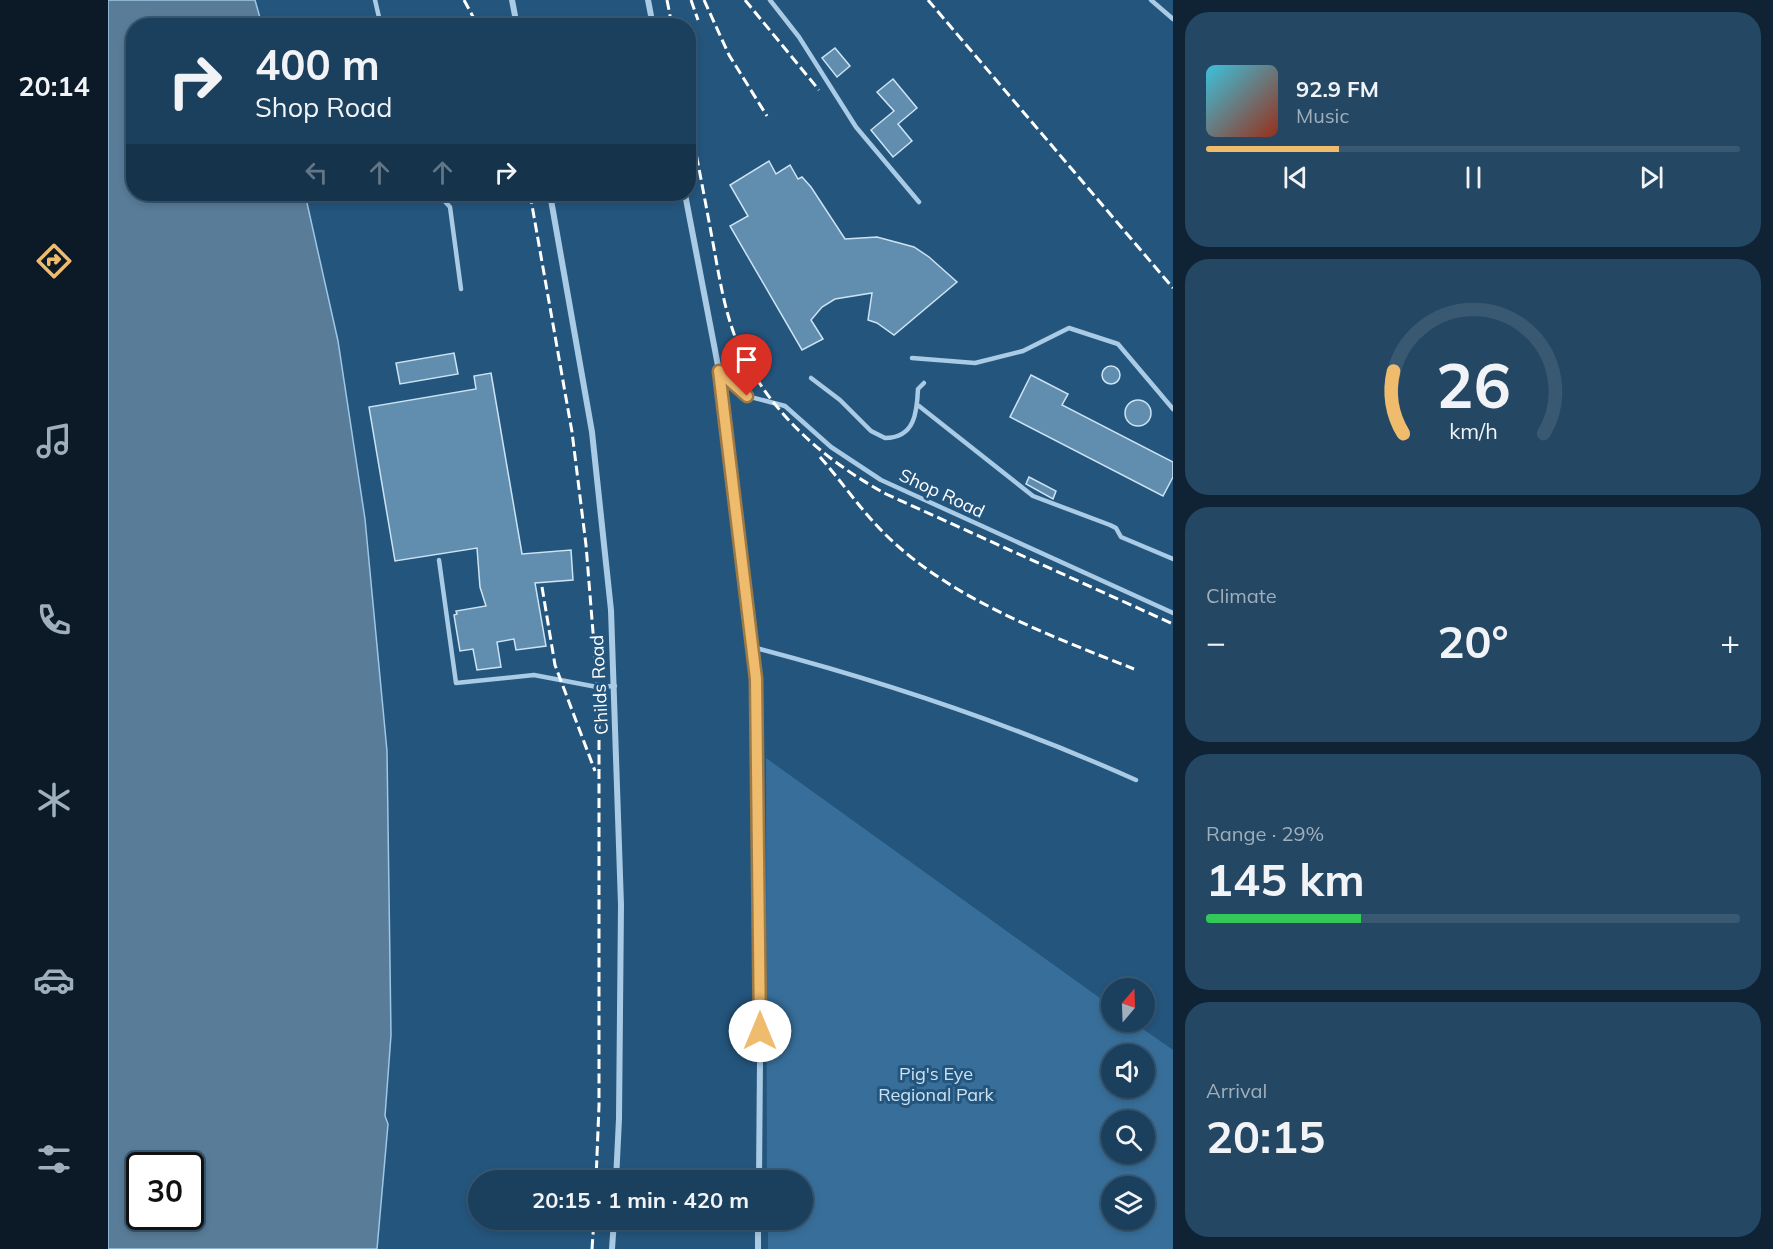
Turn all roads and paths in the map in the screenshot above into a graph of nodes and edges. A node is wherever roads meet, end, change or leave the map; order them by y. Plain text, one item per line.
1 (375, 0) edge
2 (512, 0) edge
3 (648, 0) edge
4 (770, 0) edge
5 (1151, 0) edge
6 (379, 18) edge
7 (515, 18) edge
8 (651, 18) edge
9 (1173, 19) edge
10 (444, 201) edge
11 (551, 201) edge
12 (686, 201) edge
13 (919, 202) dead end
14 (460, 289) dead end
15 (912, 358) dead end
16 (719, 371) junction
17 (811, 378) dead end
18 (924, 383) dead end
19 (919, 406) junction
20 (1173, 409) edge
21 (1173, 559) edge
22 (439, 560) dead end
23 (1173, 613) edge
24 (752, 647) junction
25 (615, 686) junction
26 (1136, 780) dead end
27 (617, 1170) edge
28 (759, 1170) edge
29 (613, 1230) edge
30 (759, 1230) edge
31 (612, 1249) edge
32 (758, 1249) edge

1 - 6 lane
2 - 7 street
3 - 8 street
4 - 13 lane
5 - 9 lane
10 - 14 lane
11 - 25 street, Childs Road
12 - 16 street
15 - 20 lane
16 - 23 lane, Shop Road
16 - 24 street
17 - 19 lane
18 - 19 lane
19 - 21 lane
22 - 25 lane
24 - 26 lane
24 - 28 street
25 - 27 street, Childs Road
29 - 31 street
30 - 32 street

